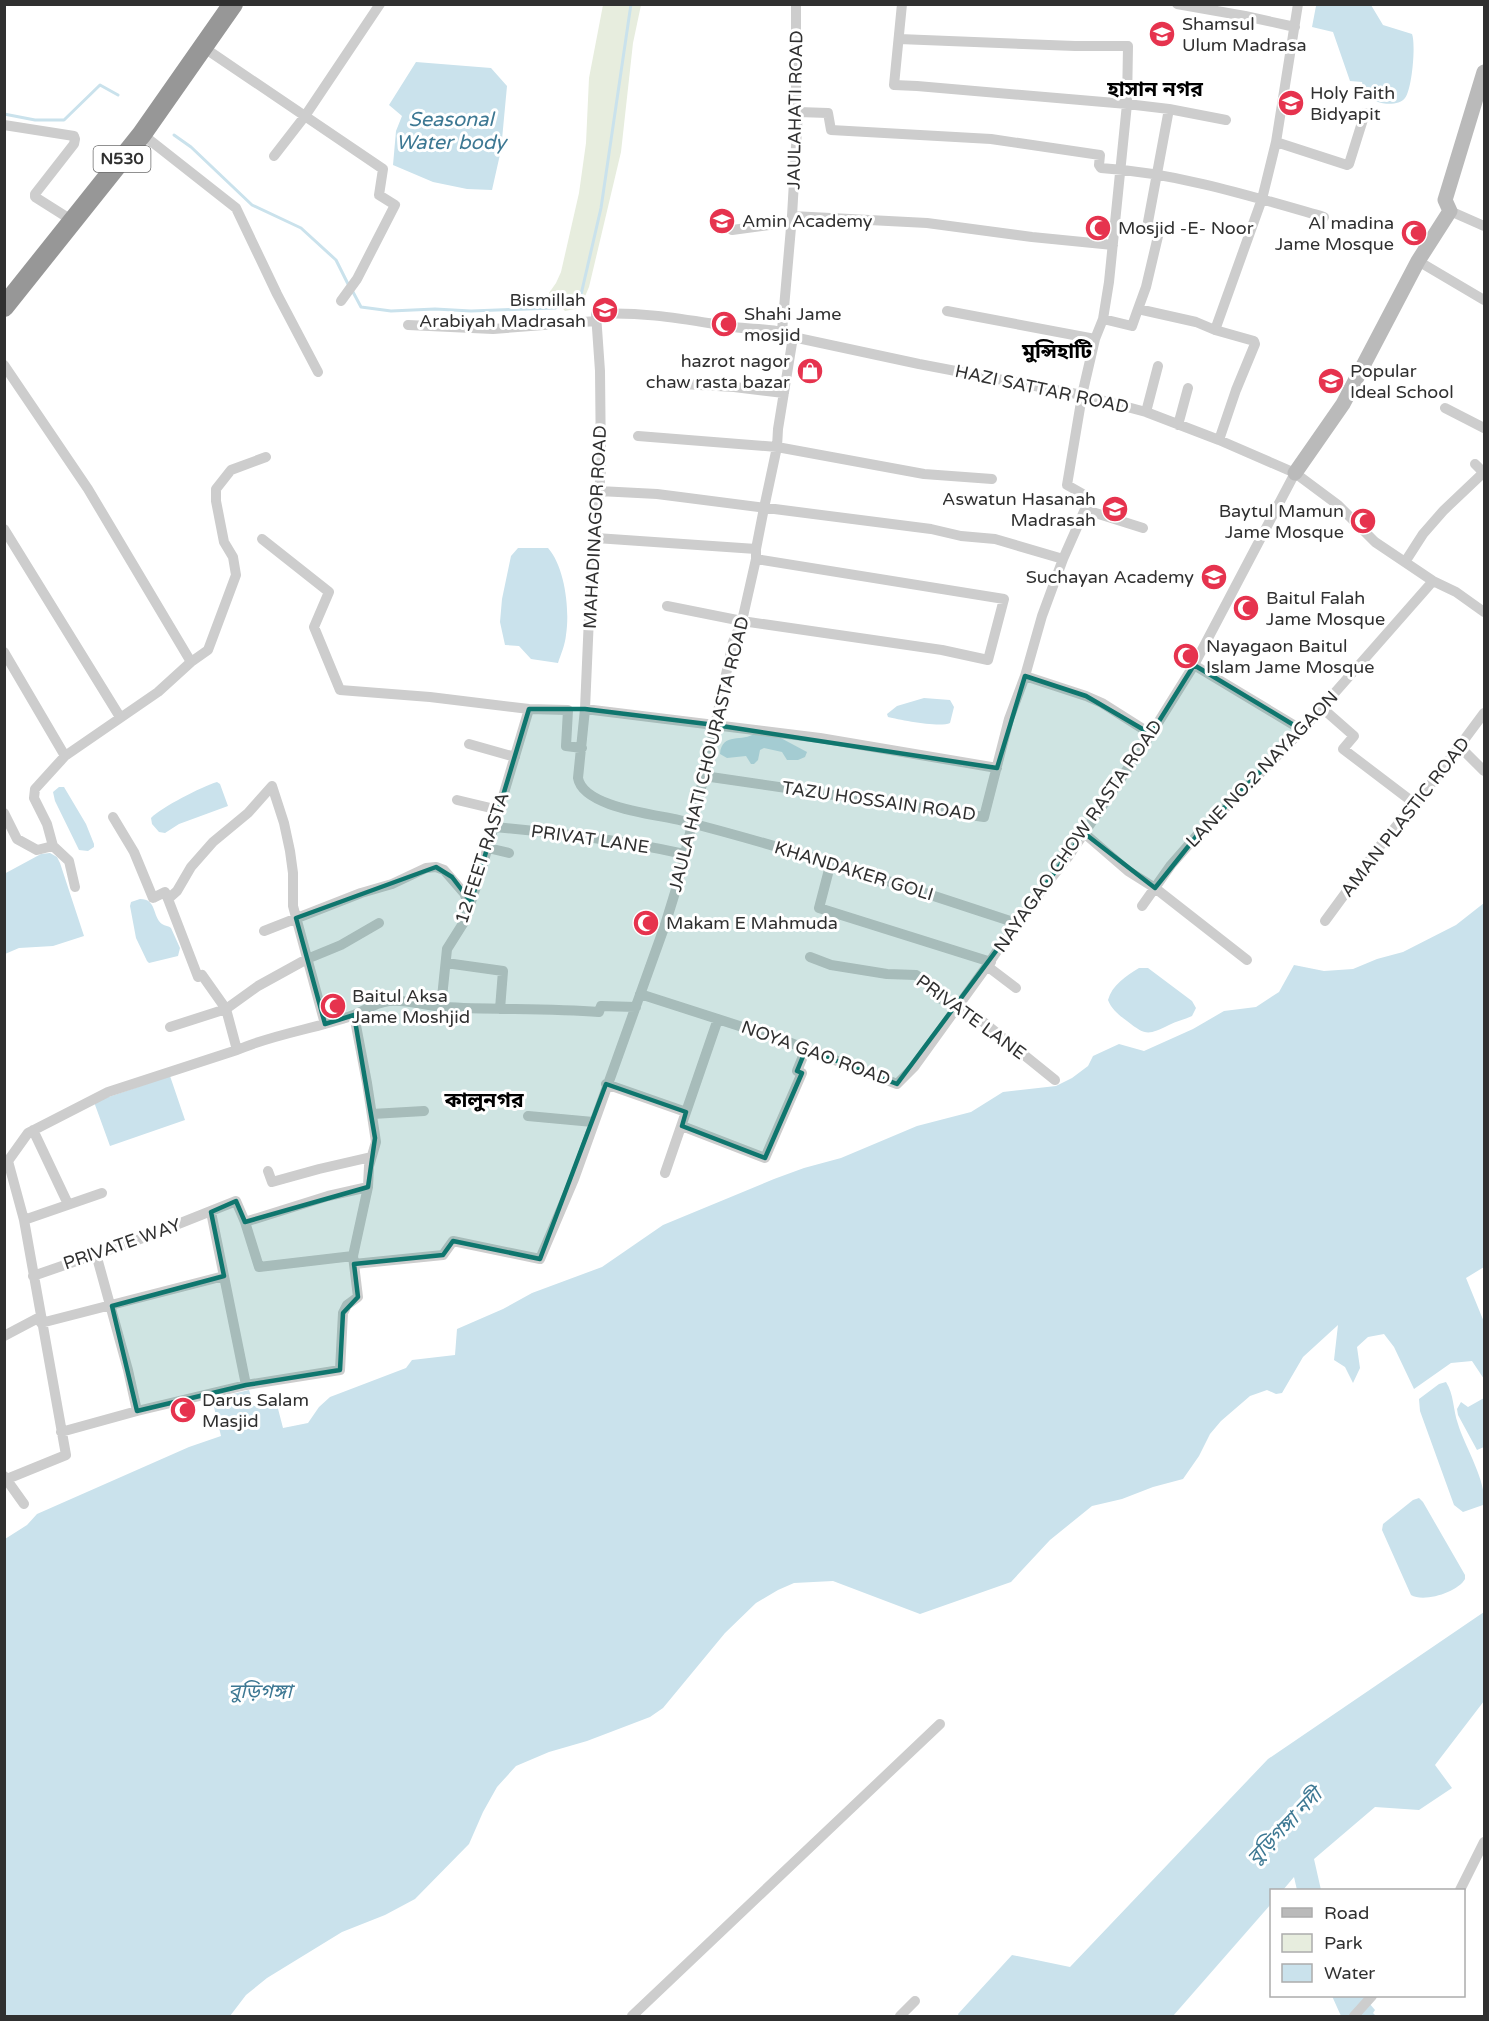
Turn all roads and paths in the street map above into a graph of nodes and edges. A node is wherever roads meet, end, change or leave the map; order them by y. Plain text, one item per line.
1 (232, 4) edge
2 (380, 4) edge
3 (796, 4) edge
4 (902, 4) edge
5 (1177, 4) edge
6 (1298, 4) edge
7 (1295, 27) junction
8 (899, 43) junction
9 (203, 47) junction
10 (1485, 72) edge
11 (1127, 104) junction
12 (1169, 109) junction
13 (798, 112) junction
14 (1365, 113) dead end
15 (305, 117) junction
16 (1226, 120) dead end
17 (4, 124) edge
18 (142, 134) junction
19 (1276, 142) junction
20 (274, 156) dead end
21 (1120, 169) junction
22 (1157, 174) junction
23 (1262, 199) junction
24 (1450, 211) junction
25 (1324, 217) dead end
26 (792, 219) junction
27 (73, 221) junction
28 (1485, 226) edge
29 (732, 230) dead end
30 (1113, 245) junction
31 (1418, 261) junction
32 (344, 298) dead end
33 (1485, 300) edge
34 (4, 307) edge
35 (1138, 309) junction
36 (947, 311) dead end
37 (596, 318) junction
38 (1103, 319) junction
39 (408, 325) dead end
40 (1215, 330) junction
41 (782, 331) junction
42 (793, 337) junction
43 (1095, 339) junction
44 (4, 365) edge
45 (1158, 366) dead end
46 (318, 372) dead end
47 (682, 384) dead end
48 (1188, 388) dead end
49 (784, 393) junction
50 (1082, 395) junction
51 (1445, 408) dead end
52 (1146, 412) junction
53 (1178, 425) junction
54 (1485, 428) edge
55 (638, 435) dead end
56 (1219, 440) junction
57 (777, 447) junction
58 (266, 457) dead end
59 (1475, 464) dead end
60 (1484, 472) edge
61 (1295, 473) junction
62 (992, 478) dead end
63 (599, 491) junction
64 (764, 508) junction
65 (1086, 510) junction
66 (1143, 528) dead end
67 (4, 529) edge
68 (596, 538) junction
69 (262, 539) dead end
70 (756, 554) junction
71 (1064, 559) junction
72 (1405, 562) junction
73 (1433, 581) junction
74 (667, 606) dead end
75 (1485, 612) edge
76 (742, 621) junction
77 (4, 652) edge
78 (191, 662) junction
79 (1194, 665) junction
80 (1025, 676) junction
81 (1321, 707) junction
82 (529, 709) junction
83 (585, 709) junction
84 (1485, 713) edge
85 (120, 717) junction
86 (715, 725) junction
87 (1302, 730) junction
88 (1151, 734) junction
89 (469, 744) dead end
90 (1460, 746) junction
91 (582, 748) junction
92 (65, 756) junction
93 (515, 757) junction
94 (998, 768) junction
95 (1485, 771) edge
96 (580, 774) joint
97 (704, 776) junction
98 (457, 800) dead end
99 (1414, 804) junction
100 (499, 810) junction
101 (4, 813) edge
102 (113, 817) dead end
103 (691, 823) junction
104 (495, 827) junction
105 (1084, 833) junction
106 (54, 846) junction
107 (488, 848) junction
108 (509, 853) dead end
109 (684, 854) junction
110 (831, 862) junction
111 (75, 886) dead end
112 (1155, 888) junction
113 (168, 899) junction
114 (469, 904) junction
115 (1142, 906) dead end
116 (296, 918) junction
117 (1325, 921) dead end
118 (1016, 922) junction
119 (379, 923) dead end
120 (264, 931) dead end
121 (810, 957) dead end
122 (307, 959) junction
123 (1247, 960) dead end
124 (446, 963) junction
125 (989, 964) junction
126 (1016, 988) dead end
127 (640, 994) junction
128 (959, 1005) junction
129 (441, 1007) junction
130 (636, 1007) junction
131 (226, 1009) junction
132 (500, 1009) junction
133 (354, 1015) junction
134 (718, 1019) junction
135 (325, 1024) junction
136 (170, 1027) dead end
137 (806, 1049) junction
138 (237, 1050) junction
139 (1055, 1080) dead end
140 (606, 1084) junction
141 (424, 1111) dead end
142 (686, 1112) junction
143 (372, 1114) junction
144 (528, 1116) dead end
145 (594, 1122) junction
146 (681, 1126) junction
147 (33, 1130) junction
148 (371, 1157) junction
149 (6, 1162) edge
150 (268, 1171) dead end
151 (665, 1173) dead end
152 (368, 1187) junction
153 (102, 1193) dead end
154 (68, 1204) junction
155 (211, 1212) junction
156 (24, 1220) junction
157 (245, 1222) junction
158 (96, 1254) junction
159 (354, 1260) junction
160 (33, 1276) junction
161 (224, 1276) junction
162 (111, 1306) junction
163 (41, 1320) junction
164 (4, 1336) edge
165 (246, 1385) junction
166 (137, 1411) junction
167 (60, 1432) junction
168 (6, 1477) edge
169 (24, 1504) dead end
170 (940, 1724) dead end
171 (1485, 1842) edge
172 (1461, 1889) edge
173 (1370, 1997) edge
174 (915, 2001) dead end
175 (632, 2016) edge
176 (900, 2016) edge
177 (1354, 2016) edge

1 - 9 highway, N530
2 - 15 street
3 - 13 street, JAULAHATI ROAD
4 - 8 street
5 - 7 street
6 - 7 street
7 - 19 street
8 - 11 street
8 - 11 street
9 - 15 street
9 - 18 highway, N530
10 - 24 street
11 - 12 street
11 - 21 street
12 - 16 street
12 - 22 street
13 - 21 street
13 - 26 street, JAULAHATI ROAD
14 - 19 street
15 - 20 street
15 - 32 street
17 - 27 street
18 - 27 highway, N530
18 - 46 street
19 - 23 street
21 - 22 street
21 - 30 street
22 - 23 street
22 - 35 street
23 - 25 street
23 - 40 street
24 - 28 street
24 - 31 street
26 - 29 street
26 - 30 street
26 - 41 street, JAULAHATI ROAD
27 - 34 highway, N530
30 - 38 street
31 - 33 street
31 - 61 street
35 - 38 street
35 - 40 street
36 - 43 street
37 - 39 street
37 - 41 street
37 - 63 street, MAHADINAGOR ROAD
38 - 43 street
40 - 56 street
41 - 42 street, HAZI SATTAR ROAD
42 - 49 street, JAULA HATI CHOURASTA ROAD
42 - 50 street, HAZI SATTAR ROAD
43 - 50 street
44 - 78 street
45 - 52 street
47 - 49 street
48 - 53 street
49 - 57 street, JAULA HATI CHOURASTA ROAD
50 - 52 street, HAZI SATTAR ROAD
50 - 65 street
51 - 54 street
52 - 53 street, HAZI SATTAR ROAD
53 - 56 street, HAZI SATTAR ROAD
55 - 57 street
56 - 61 street, HAZI SATTAR ROAD
57 - 62 street
57 - 64 street, JAULA HATI CHOURASTA ROAD
58 - 78 street
59 - 60 street
60 - 72 street
61 - 72 street, HAZI SATTAR ROAD
61 - 79 street, NAYAGAO CHOW RASTA ROAD
63 - 64 street
63 - 68 street, MAHADINAGOR ROAD
64 - 70 street, JAULA HATI CHOURASTA ROAD
64 - 71 street
65 - 66 street
65 - 71 street, TAZU HOSSAIN ROAD
67 - 85 street
68 - 70 street
68 - 83 street, MAHADINAGOR ROAD
69 - 82 street
70 - 76 street, JAULA HATI CHOURASTA ROAD
70 - 76 street
71 - 80 street, TAZU HOSSAIN ROAD
72 - 73 street, HAZI SATTAR ROAD
73 - 75 street, HAZI SATTAR ROAD
73 - 81 street, LANE NO.2 NAYAGAON
74 - 76 street
76 - 86 street, JAULA HATI CHOURASTA ROAD
77 - 92 street
78 - 85 street
79 - 87 street
79 - 88 street, NAYAGAO CHOW RASTA ROAD
80 - 88 street
80 - 94 street, TAZU HOSSAIN ROAD
81 - 87 street, LANE NO.2 NAYAGAON
81 - 99 street
82 - 91 street
82 - 93 street, 12 FEET RASTA
83 - 86 street
83 - 91 street, MAHADINAGOR ROAD
84 - 90 street, AMAN PLASTIC ROAD
85 - 92 street
86 - 94 street
86 - 97 street, JAULA HATI CHOURASTA ROAD
87 - 112 street, LANE NO.2 NAYAGAON
88 - 105 street, NAYAGAO CHOW RASTA ROAD
89 - 93 street
90 - 95 street
90 - 99 street, AMAN PLASTIC ROAD
91 - 96 street, MAHADINAGOR ROAD
92 - 106 street
93 - 100 street, 12 FEET RASTA
94 - 97 street, TAZU HOSSAIN ROAD
96 - 103 street, KHANDAKER GOLI
97 - 103 street, JAULA HATI CHOURASTA ROAD
98 - 100 street
99 - 117 street, AMAN PLASTIC ROAD
100 - 104 street, 12 FEET RASTA
101 - 106 street
102 - 113 street
103 - 109 street, JAULA HATI CHOURASTA ROAD
103 - 110 street, KHANDAKER GOLI
104 - 107 street, 12 FEET RASTA
104 - 109 street, PRIVAT LANE
105 - 112 street
105 - 118 street, NAYAGAO CHOW RASTA ROAD
106 - 111 street
107 - 108 street
107 - 114 street, 12 FEET RASTA
109 - 127 street, JAULA HATI CHOURASTA ROAD
110 - 118 street, KHANDAKER GOLI
110 - 125 street
112 - 115 street, LANE NO.2 NAYAGAON
112 - 123 street
113 - 116 street
113 - 131 street
114 - 116 street
114 - 124 street, 12 FEET RASTA
116 - 120 street
116 - 122 street
118 - 125 street, NAYAGAO CHOW RASTA ROAD
119 - 122 street
121 - 128 street, PRIVATE LANE
122 - 131 street
122 - 135 street
124 - 129 street, 12 FEET RASTA
124 - 132 street
125 - 126 street
125 - 128 street, NAYAGAO CHOW RASTA ROAD
127 - 130 street, JAULA HATI CHOURASTA ROAD
127 - 134 street, NOYA GAO ROAD
128 - 137 street, NOYA GAO ROAD
128 - 139 street, PRIVATE LANE
129 - 132 street
129 - 133 street
130 - 132 street
130 - 140 street, JAULA HATI CHOURASTA ROAD
131 - 136 street
131 - 138 street
133 - 135 street
133 - 143 street
134 - 137 street, NOYA GAO ROAD
134 - 142 street
135 - 138 street
137 - 146 street
138 - 147 street
140 - 142 street
140 - 145 street, JAULA HATI CHOURASTA ROAD
141 - 143 street
142 - 146 street
143 - 148 street
144 - 145 street
145 - 159 street, JAULA HATI CHOURASTA ROAD
146 - 151 street
147 - 149 street
147 - 154 street
148 - 150 street
148 - 152 street
149 - 156 street
152 - 157 street
152 - 159 street
153 - 154 street
154 - 156 street
155 - 157 street, PRIVATE WAY
155 - 158 street, PRIVATE WAY
155 - 161 street
156 - 160 street
157 - 159 street
158 - 160 street, PRIVATE WAY
158 - 162 street
159 - 165 street
160 - 163 street
161 - 162 street
161 - 165 street
162 - 163 street
162 - 166 street
163 - 164 street
163 - 167 street
165 - 166 street
166 - 167 street
167 - 168 street
168 - 169 street
170 - 175 street
171 - 172 street
173 - 177 street
174 - 176 street

